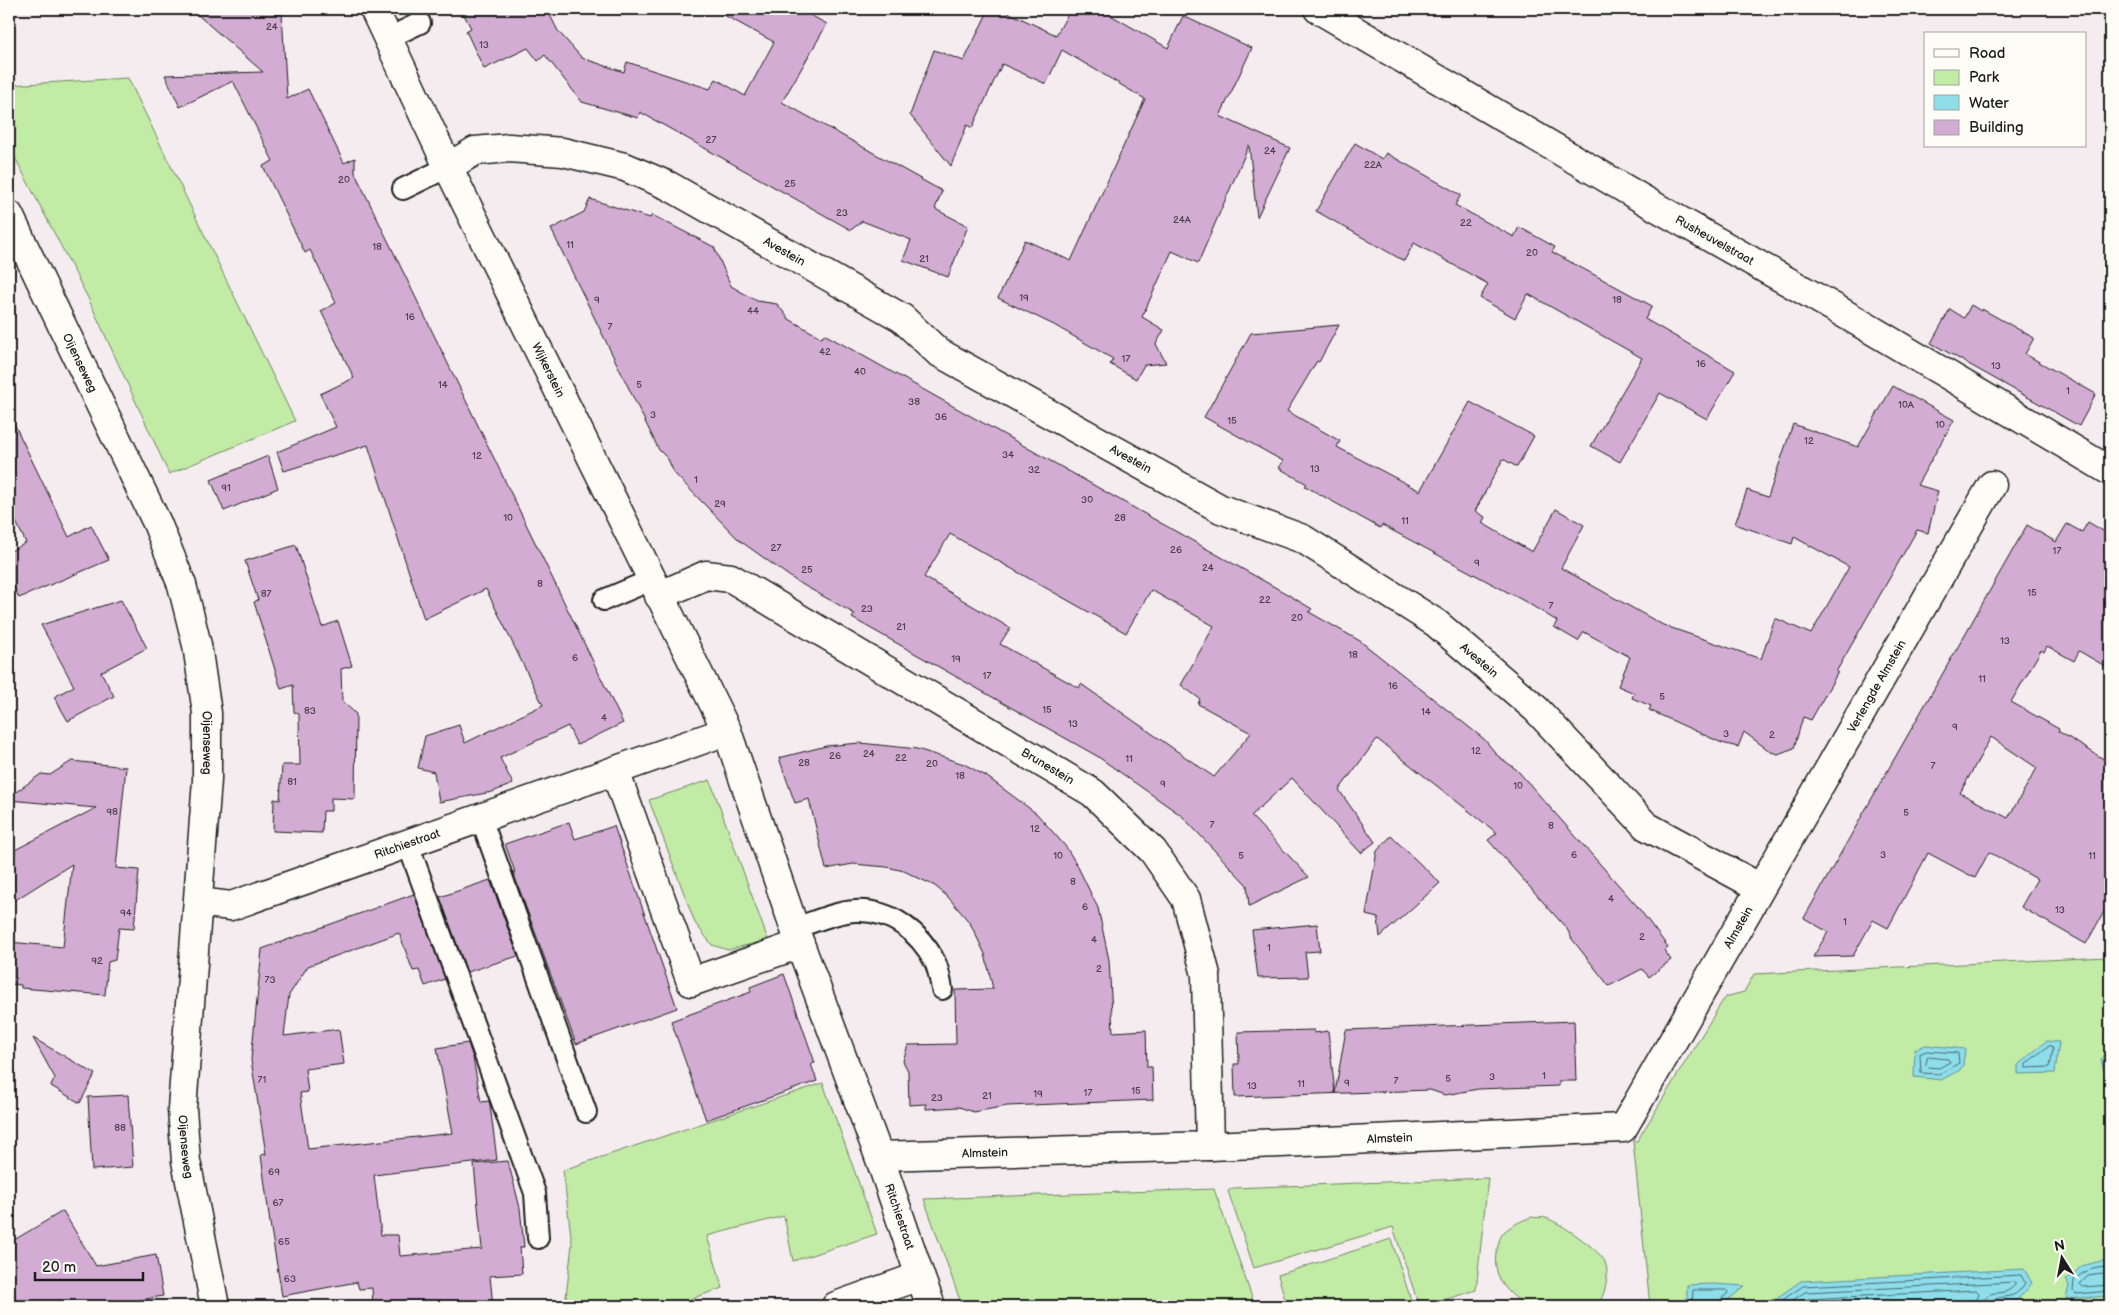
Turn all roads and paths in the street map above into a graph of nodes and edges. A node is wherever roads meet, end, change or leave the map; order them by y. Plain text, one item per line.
1 (374, 9) edge
2 (1318, 9) edge
3 (420, 23) dead end
4 (386, 39) junction
5 (448, 167) junction
6 (403, 189) dead end
7 (9, 215) edge
8 (2110, 471) edge
9 (1992, 485) dead end
10 (655, 588) junction
11 (604, 600) dead end
12 (727, 731) junction
13 (615, 771) junction
14 (482, 818) junction
15 (408, 844) junction
16 (1760, 887) junction
17 (198, 902) junction
18 (798, 936) junction
19 (942, 989) dead end
20 (586, 1112) dead end
21 (1210, 1146) junction
22 (879, 1156) junction
23 (538, 1238) dead end
24 (920, 1276) junction
25 (215, 1306) edge
26 (836, 1306) edge
27 (931, 1306) edge

1 - 4 street, Wijkerstein
2 - 8 street, Rusheuvelstraat
3 - 4 lane
4 - 5 street, Wijkerstein
5 - 6 lane
5 - 10 street, Wijkerstein
5 - 16 street, Avestein
7 - 17 street, Oijenseweg
9 - 16 street, Verlengde Almstein
10 - 11 lane
10 - 12 street, Wijkerstein
10 - 21 street, Brunestein
12 - 13 street, Ritchiestraat
12 - 18 street
13 - 14 street, Ritchiestraat
13 - 18 street
14 - 15 street, Ritchiestraat
14 - 20 lane
15 - 17 street, Ritchiestraat
15 - 23 lane
16 - 21 street, Almstein
17 - 25 street, Oijenseweg
18 - 19 lane
18 - 22 street
21 - 22 street, Almstein
22 - 24 street, Ritchiestraat
24 - 26 street
24 - 27 street, Ritchiestraat

